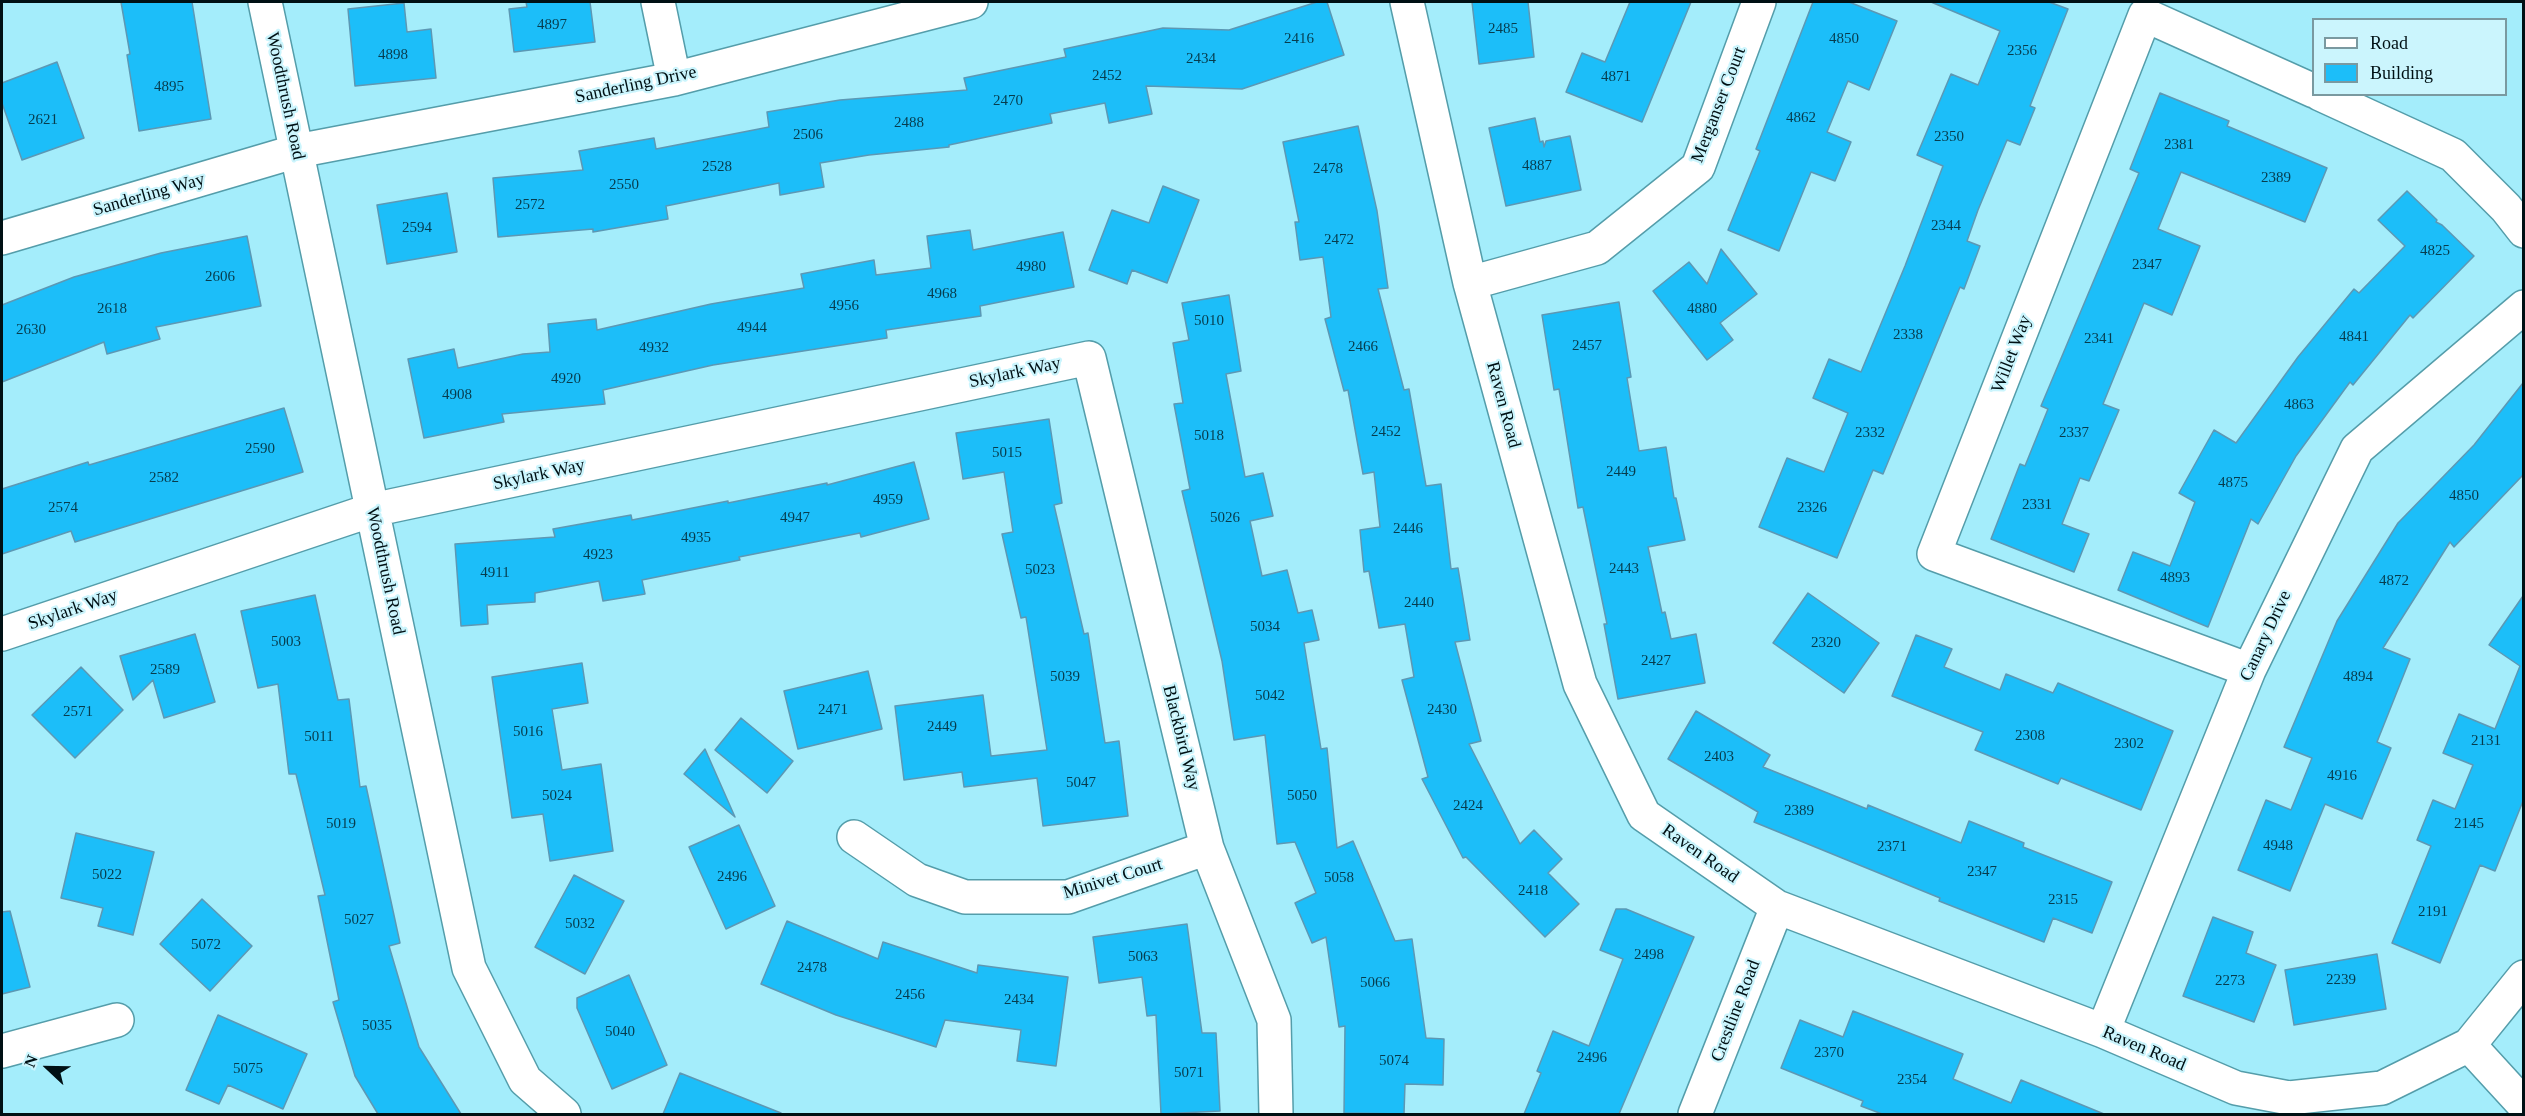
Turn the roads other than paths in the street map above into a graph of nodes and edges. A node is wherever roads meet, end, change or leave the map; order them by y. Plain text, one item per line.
1 (265, 2) edge
2 (658, 2) edge
3 (971, 2) edge
4 (1407, 2) edge
5 (1759, 2) edge
6 (674, 79) junction
7 (2312, 92) edge
8 (2324, 96) edge
9 (297, 151) junction
10 (2523, 231) edge
11 (2, 238) edge
12 (1470, 283) junction
13 (2523, 307) edge
14 (1089, 358) joint
15 (372, 510) junction
16 (2, 634) edge
17 (2249, 670) junction
18 (854, 837) dead end
19 (1207, 849) junction
20 (1777, 907) junction
21 (2523, 977) edge
22 (117, 1020) dead end
23 (2103, 1031) junction
24 (2469, 1045) junction
25 (2, 1052) edge
26 (2523, 1105) edge
27 (564, 1114) edge
28 (1276, 1114) edge
29 (1695, 1114) edge

1 - 9 street, Woodthrush Road
2 - 6 street
3 - 6 street, Sanderling Drive
4 - 12 street, Raven Road
5 - 12 street, Merganser Court
6 - 9 street, Sanderling Drive
7 - 17 street, Willet Way
8 - 10 street
9 - 11 street, Sanderling Way
9 - 15 street, Woodthrush Road
12 - 20 street, Raven Road
13 - 17 street, Canary Drive
14 - 15 street, Skylark Way
14 - 19 street, Blackbird Way
15 - 16 street, Skylark Way
15 - 27 street, Woodthrush Road
17 - 23 street, Canary Drive
18 - 19 street, Minivet Court
19 - 28 street, Blackbird Way
20 - 23 street, Raven Road
20 - 29 street, Crestline Road
21 - 24 street, Raven Road
22 - 25 street
23 - 24 street, Raven Road
24 - 26 street

